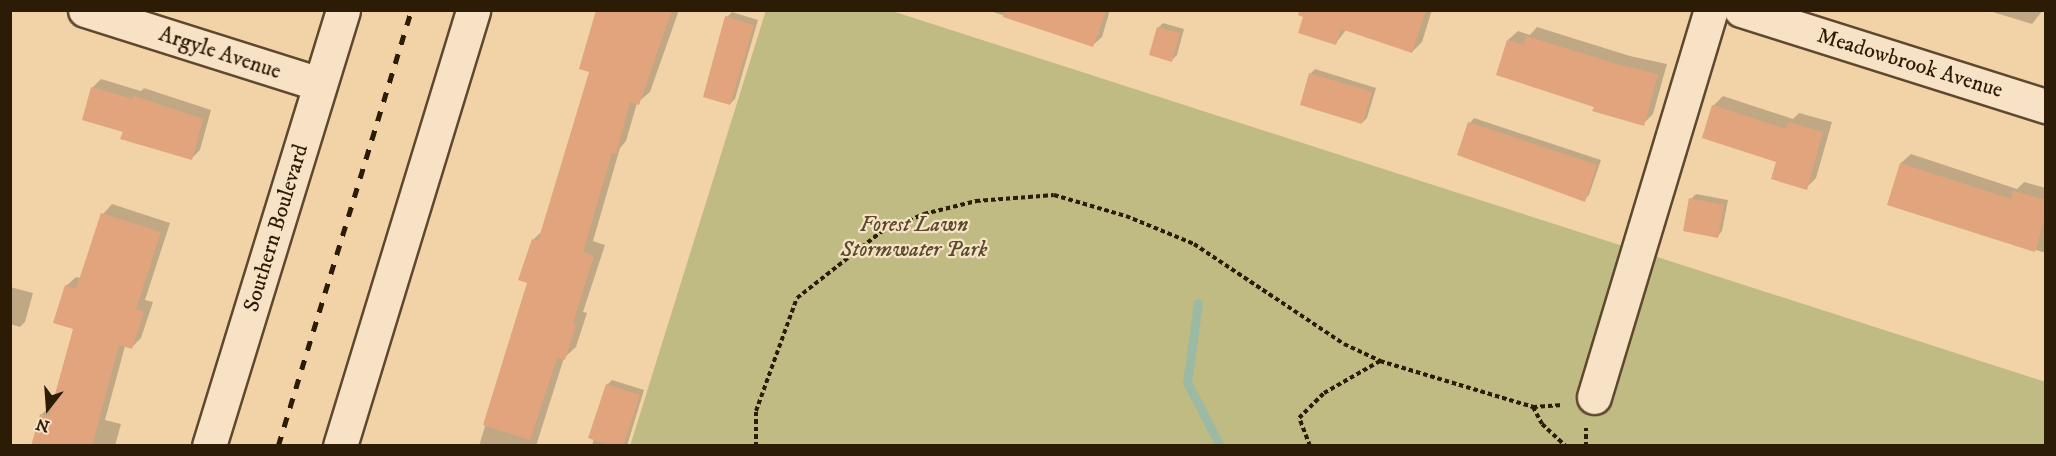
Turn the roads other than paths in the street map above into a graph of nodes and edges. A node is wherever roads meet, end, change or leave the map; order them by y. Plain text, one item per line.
1 (85, 10) edge
2 (343, 10) edge
3 (473, 10) edge
4 (1711, 10) edge
5 (1741, 10) edge
6 (320, 84) junction
7 (2046, 106) edge
8 (1594, 397) dead end
9 (209, 446) edge
10 (340, 446) edge

1 - 6 street, Argyle Avenue
2 - 6 street, Southern Boulevard
3 - 10 street
4 - 8 street
5 - 7 street, Meadowbrook Avenue
6 - 9 street, Southern Boulevard

